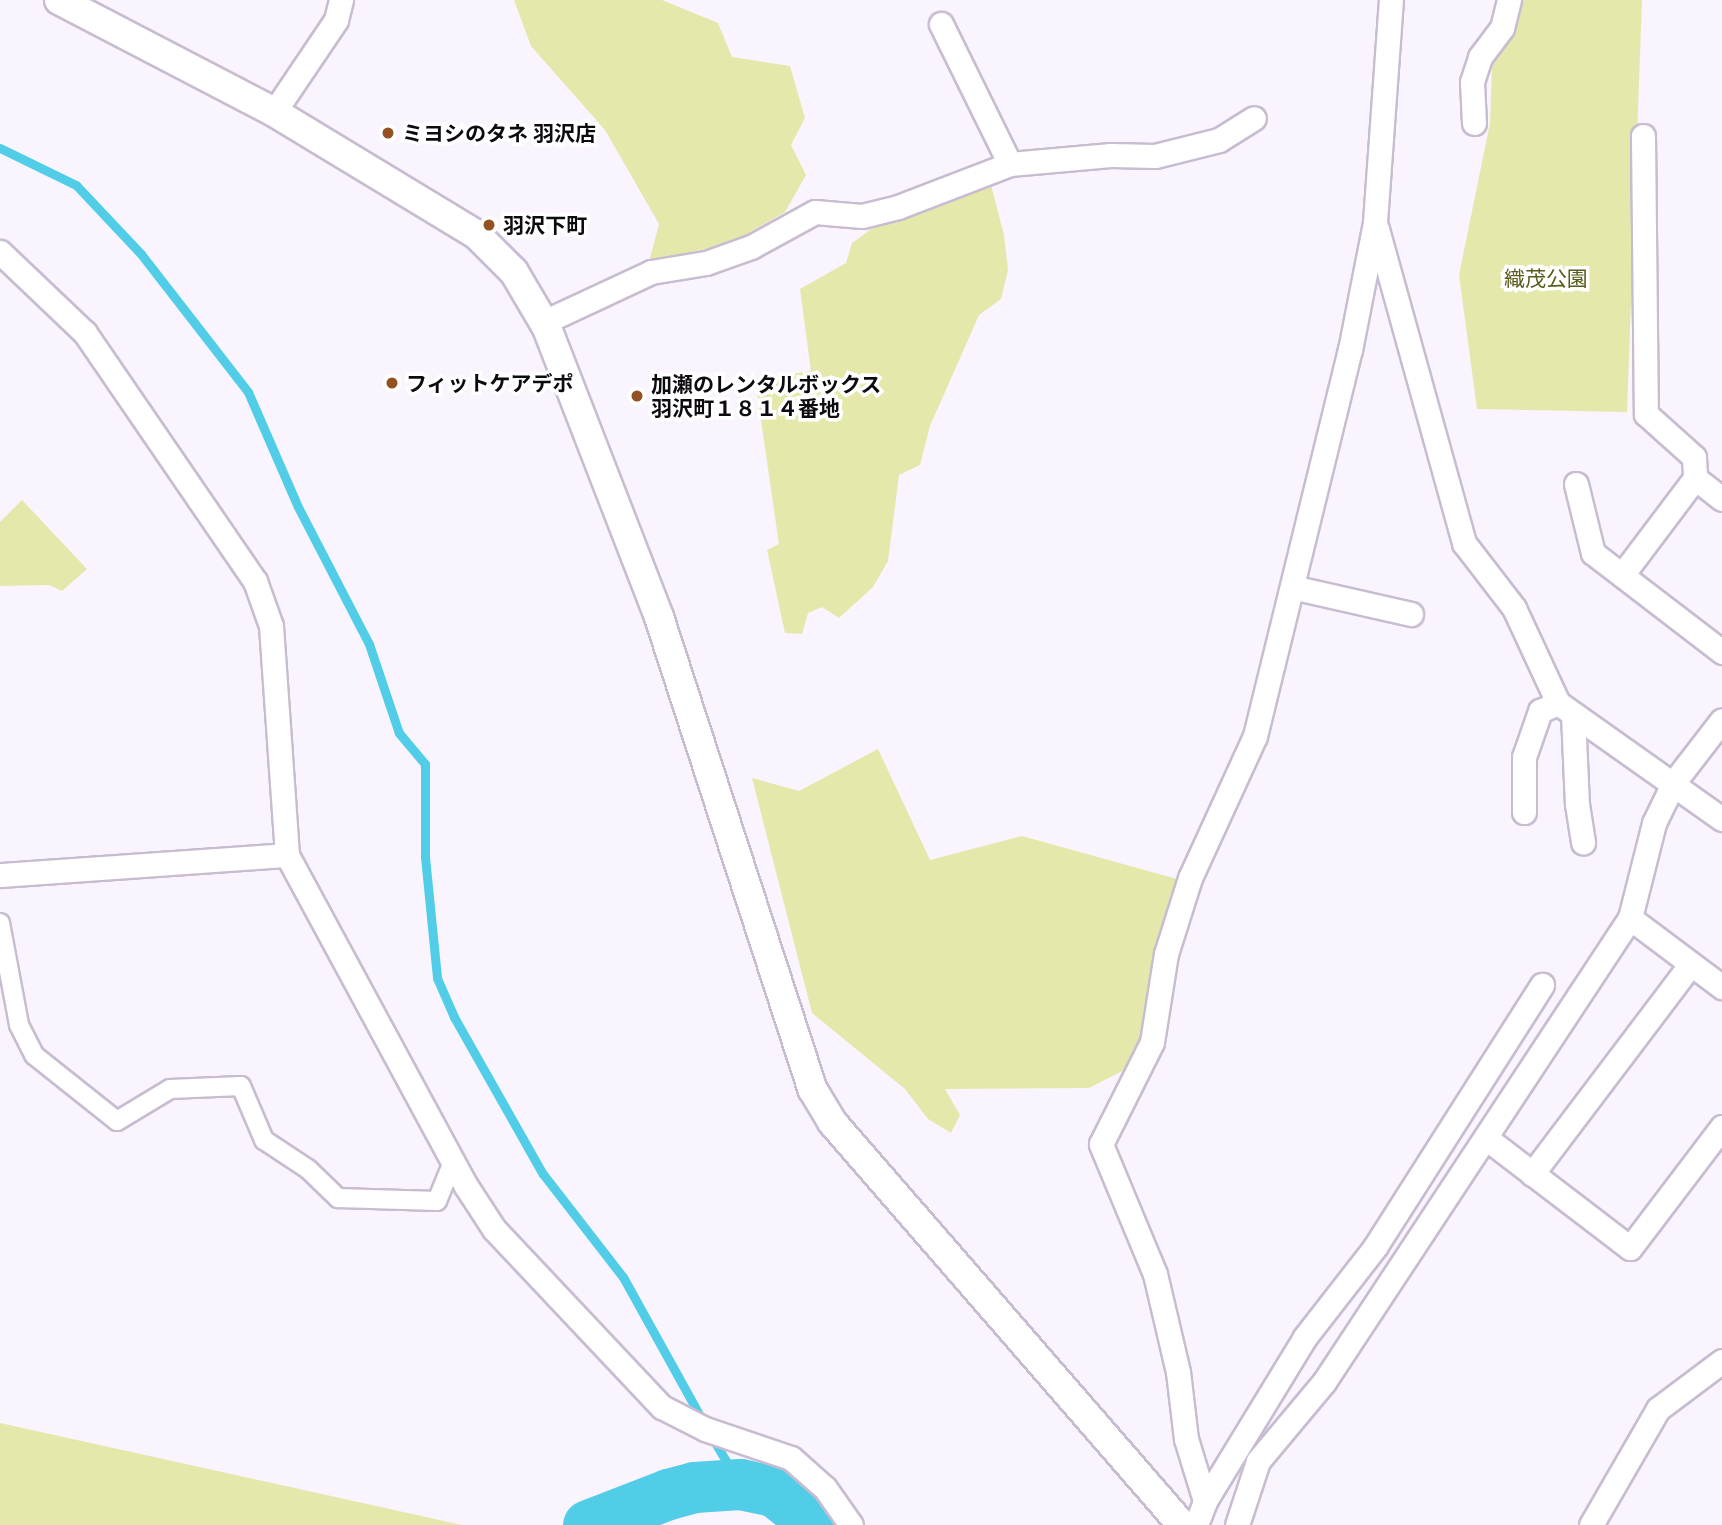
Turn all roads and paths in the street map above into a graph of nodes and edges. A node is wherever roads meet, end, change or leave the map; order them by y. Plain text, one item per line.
1 (59, 0) edge
2 (341, 0) edge
3 (1391, 0) edge
4 (1509, 0) edge
5 (941, 24) dead end
6 (274, 112) junction
7 (1254, 118) dead end
8 (1474, 123) dead end
9 (1643, 136) dead end
10 (1010, 164) junction
11 (1375, 222) junction
12 (0, 252) edge
13 (544, 322) junction
14 (1695, 478) junction
15 (1576, 484) dead end
16 (1722, 499) edge
17 (1622, 575) junction
18 (1292, 587) junction
19 (1411, 614) dead end
20 (1722, 652) edge
21 (1565, 708) junction
22 (1722, 720) edge
23 (1674, 782) junction
24 (1524, 812) dead end
25 (1722, 819) edge
26 (1584, 844) dead end
27 (287, 855) junction
28 (0, 875) edge
29 (1630, 918) junction
30 (0, 923) edge
31 (1691, 964) junction
32 (1542, 985) dead end
33 (1722, 987) edge
34 (1722, 1127) edge
35 (1486, 1138) junction
36 (453, 1162) junction
37 (1532, 1174) junction
38 (1722, 1361) edge
39 (1205, 1501) junction
40 (851, 1525) edge
41 (1182, 1525) edge
42 (1196, 1525) edge
43 (1237, 1525) edge
44 (1591, 1525) edge

1 - 6 street
2 - 6 street
3 - 11 street
4 - 8 street
5 - 10 street
6 - 13 street
7 - 10 street
9 - 14 street
10 - 13 street
11 - 18 street
11 - 21 street
12 - 27 street
13 - 41 street
14 - 16 street
14 - 17 street
15 - 17 street
17 - 20 street
18 - 19 street
18 - 39 street
21 - 23 street
21 - 24 street
21 - 26 street
22 - 23 street
23 - 25 street
23 - 29 street
27 - 28 street
27 - 36 street
29 - 31 street
29 - 35 street
30 - 36 street
31 - 33 street
31 - 37 street
32 - 39 street
34 - 37 street
35 - 37 street
35 - 43 street
36 - 40 street
38 - 44 street
39 - 42 street

